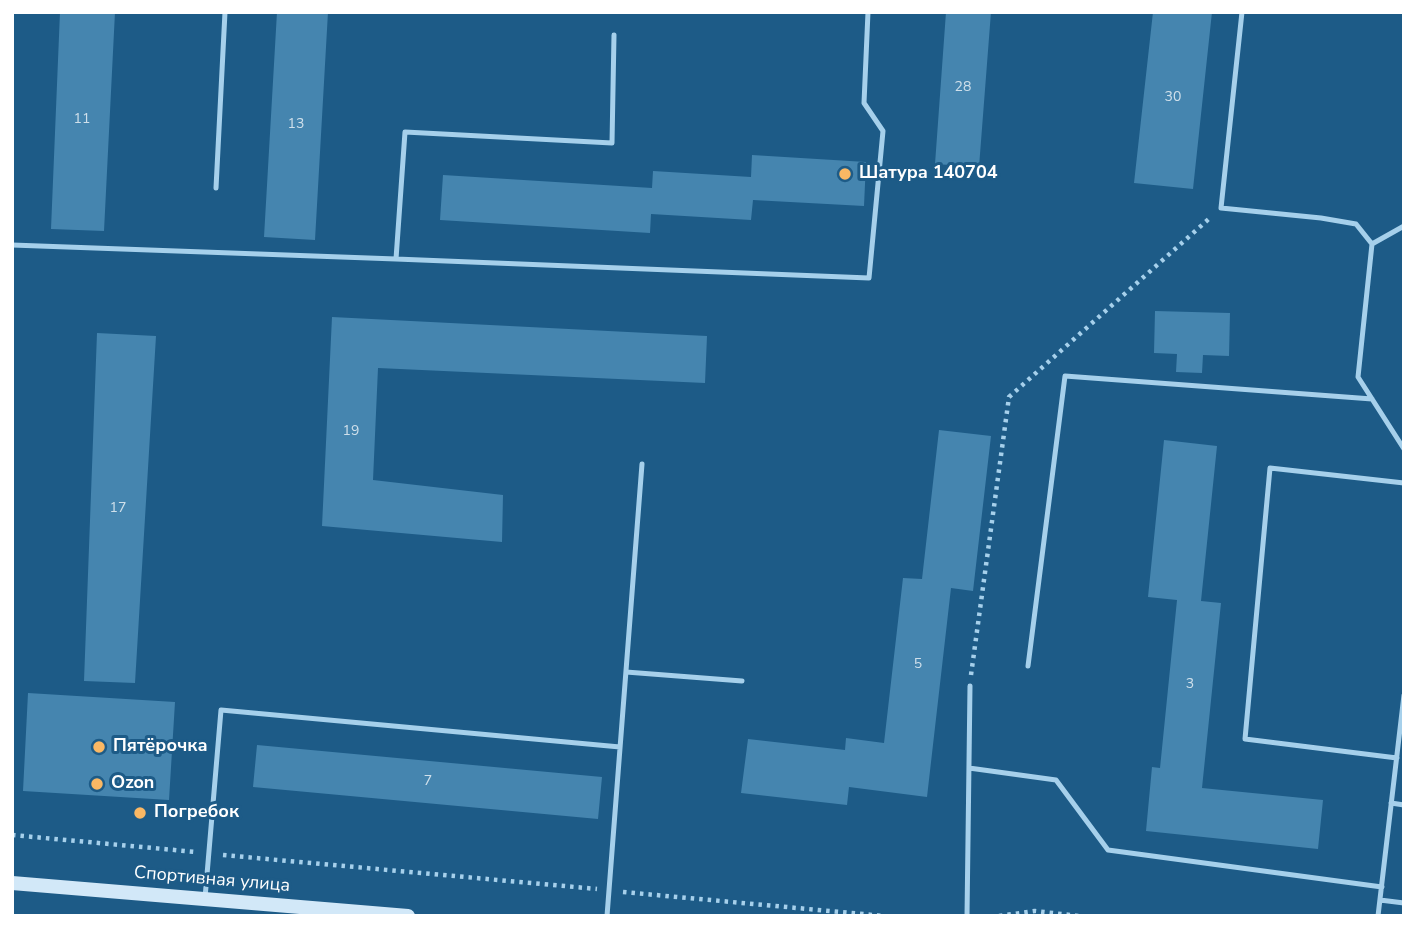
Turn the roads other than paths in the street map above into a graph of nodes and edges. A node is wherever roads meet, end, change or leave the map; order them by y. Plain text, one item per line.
1 (225, 12) edge
2 (868, 12) edge
3 (1242, 12) edge
4 (614, 36) dead end
5 (216, 188) dead end
6 (1404, 226) edge
7 (1372, 244) junction
8 (12, 245) edge
9 (396, 258) junction
10 (1372, 400) junction
11 (1404, 449) edge
12 (642, 464) dead end
13 (1404, 483) edge
14 (1028, 666) dead end
15 (626, 672) junction
16 (743, 681) dead end
17 (970, 686) dead end
18 (1404, 695) edge
19 (1403, 704) edge
20 (620, 747) junction
21 (1397, 758) junction
22 (969, 768) junction
23 (1391, 803) junction
24 (1404, 805) edge
25 (12, 883) edge
26 (1382, 887) junction
27 (205, 898) junction
28 (1380, 900) junction
29 (1404, 903) edge
30 (408, 916) edge
31 (607, 916) edge
32 (967, 916) edge
33 (1378, 916) edge

1 - 5 lane
2 - 9 lane
3 - 7 lane
4 - 9 lane
6 - 7 lane
7 - 10 lane
8 - 9 lane
10 - 11 lane
10 - 14 lane
12 - 15 lane
13 - 21 lane
15 - 16 lane
15 - 20 lane
17 - 22 lane
18 - 19 lane
19 - 21 lane
20 - 27 lane
20 - 31 lane
21 - 23 lane
22 - 26 lane
22 - 32 lane
23 - 24 lane
23 - 26 lane
25 - 27 street, Спортивная улица
26 - 28 lane
27 - 30 street, Спортивная улица
28 - 29 lane
28 - 33 lane

